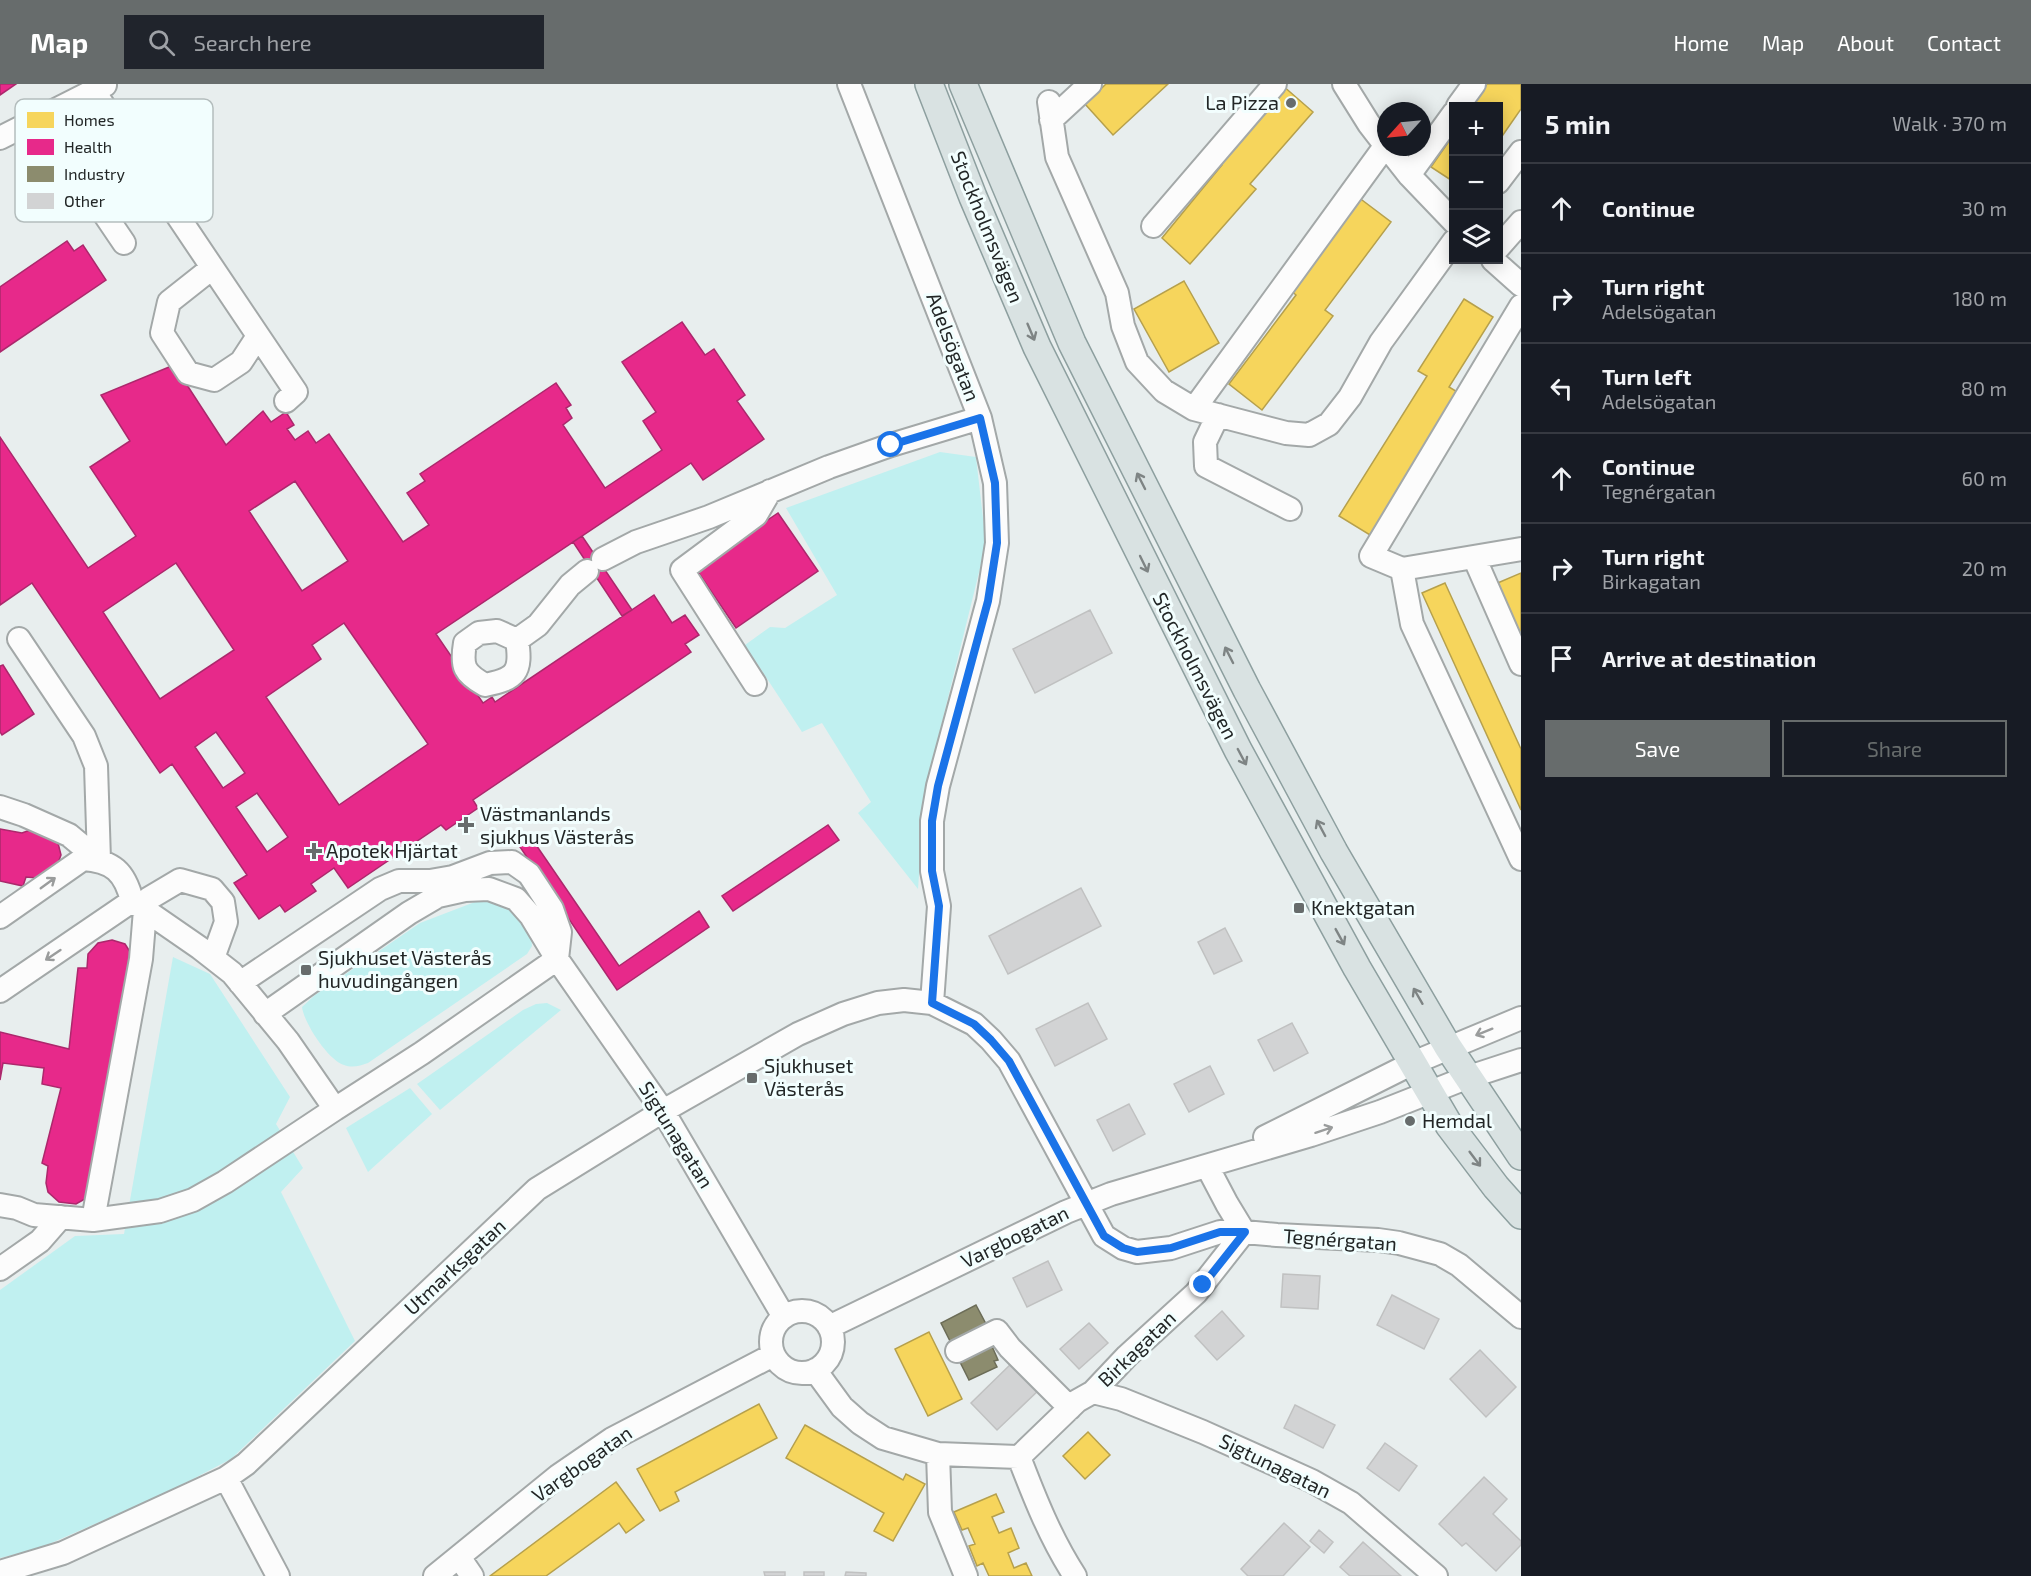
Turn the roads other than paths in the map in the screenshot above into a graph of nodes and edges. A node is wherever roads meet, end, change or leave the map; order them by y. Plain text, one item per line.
1 (849, 84) edge
2 (929, 84) edge
3 (963, 84) edge
4 (1090, 84) edge
5 (1275, 84) edge
6 (1344, 84) edge
7 (1474, 84) edge
8 (100, 87) edge
9 (76, 99) edge
10 (1461, 102) edge
11 (1449, 119) edge
12 (15, 130) edge
13 (1377, 134) edge
14 (0, 138) edge
15 (1521, 152) edge
16 (1379, 156) edge
17 (1394, 156) edge
18 (1409, 175) junction
19 (1503, 175) edge
20 (1449, 217) edge
21 (110, 222) edge
22 (181, 222) edge
23 (1521, 222) edge
24 (1153, 226) dead end
25 (1503, 242) edge
26 (124, 243) dead end
27 (1449, 248) edge
28 (1497, 264) edge
29 (212, 268) junction
30 (1521, 285) edge
31 (1521, 306) edge
32 (258, 336) junction
33 (286, 401) dead end
34 (1194, 409) junction
35 (1218, 415) junction
36 (980, 418) junction
37 (770, 491) junction
38 (1290, 509) dead end
39 (1521, 549) edge
40 (1474, 557) junction
41 (1402, 569) junction
42 (19, 639) dead end
43 (517, 640) dead end
44 (1521, 664) edge
45 (755, 684) dead end
46 (0, 807) edge
47 (1521, 859) edge
48 (99, 860) junction
49 (138, 905) junction
50 (0, 917) edge
51 (213, 958) junction
52 (557, 959) junction
53 (240, 983) junction
54 (0, 991) edge
55 (932, 1003) junction
56 (265, 1014) junction
57 (1521, 1018) edge
58 (1448, 1047) junction
59 (1521, 1059) edge
60 (1413, 1063) junction
61 (1466, 1077) junction
62 (1430, 1093) junction
63 (335, 1109) junction
64 (663, 1111) junction
65 (1521, 1156) edge
66 (1207, 1166) junction
67 (0, 1204) edge
68 (1085, 1204) junction
69 (1521, 1215) edge
70 (61, 1217) junction
71 (93, 1220) junction
72 (1245, 1232) junction
73 (0, 1269) edge
74 (784, 1317) junction
75 (1521, 1317) edge
76 (829, 1327) junction
77 (957, 1351) dead end
78 (773, 1355) junction
79 (815, 1371) junction
80 (1093, 1392) junction
81 (1070, 1408) junction
82 (938, 1455) junction
83 (1019, 1457) junction
84 (226, 1478) junction
85 (459, 1557) junction
86 (0, 1572) edge
87 (278, 1576) edge
88 (435, 1576) edge
89 (472, 1576) edge
90 (966, 1576) edge
91 (1075, 1576) edge
92 (1436, 1576) edge

1 - 36 street, Adelsögatan
2 -> 60 main road, Stockholmsvägen
58 -> 3 main road, Stockholmsvägen
4 - 34 street
5 - 24 street
6 - 13 street
7 - 10 street
8 - 9 street
11 - 18 street
12 - 14 street
15 - 19 street
16 - 34 street
17 - 18 street
18 - 20 street
21 - 26 street
22 - 29 street
23 - 25 street
27 - 35 street
28 - 30 street
29 - 32 street
29 - 32 street
31 - 41 street
32 - 33 street
34 - 35 street
35 - 38 street
36 - 37 street
36 - 55 street, Adelsögatan
37 - 43 street
37 - 45 street
39 - 40 street
40 - 41 street
40 - 44 street
41 - 47 street
42 - 48 street
46 - 48 street
48 - 49 street
50 -> 48 street
49 - 51 street
49 - 51 street
49 -> 54 street
49 - 71 street
51 - 53 street
52 - 53 street
52 - 56 street, Sigtunagatan
52 - 63 street
52 - 64 street, Sigtunagatan
53 - 56 street
55 - 64 street, Utmarksgatan
55 - 68 street
56 - 63 street
57 -> 58 street
58 - 60 street, Vargbogatan
58 - 61 main road, Stockholmsvägen
59 - 61 street
60 - 62 main road, Stockholmsvägen
60 - 66 street, Vargbogatan
61 - 62 street, Vargbogatan
61 - 65 main road, Stockholmsvägen
66 -> 62 street, Vargbogatan
62 -> 69 main road, Stockholmsvägen
63 - 71 street
64 - 74 street, Sigtunagatan
64 - 84 street, Utmarksgatan
66 - 68 street, Vargbogatan
66 - 72 street
67 - 70 street
68 - 72 street, Tegnérgatan
68 - 76 street, Vargbogatan
70 - 71 street
70 - 73 street
72 - 75 street, Tegnérgatan
72 - 80 street, Birkagatan
74 - 76 street
74 - 78 street
76 - 79 street
77 - 81 street
78 - 79 street
78 - 85 street, Vargbogatan
79 - 82 street
80 - 81 street, Birkagatan
80 - 92 street, Sigtunagatan
81 - 83 street, Birkagatan
82 - 83 street
82 - 90 street
83 - 91 street
84 - 86 street, Utmarksgatan
84 - 87 street
85 - 88 street, Vargbogatan
85 - 89 street

